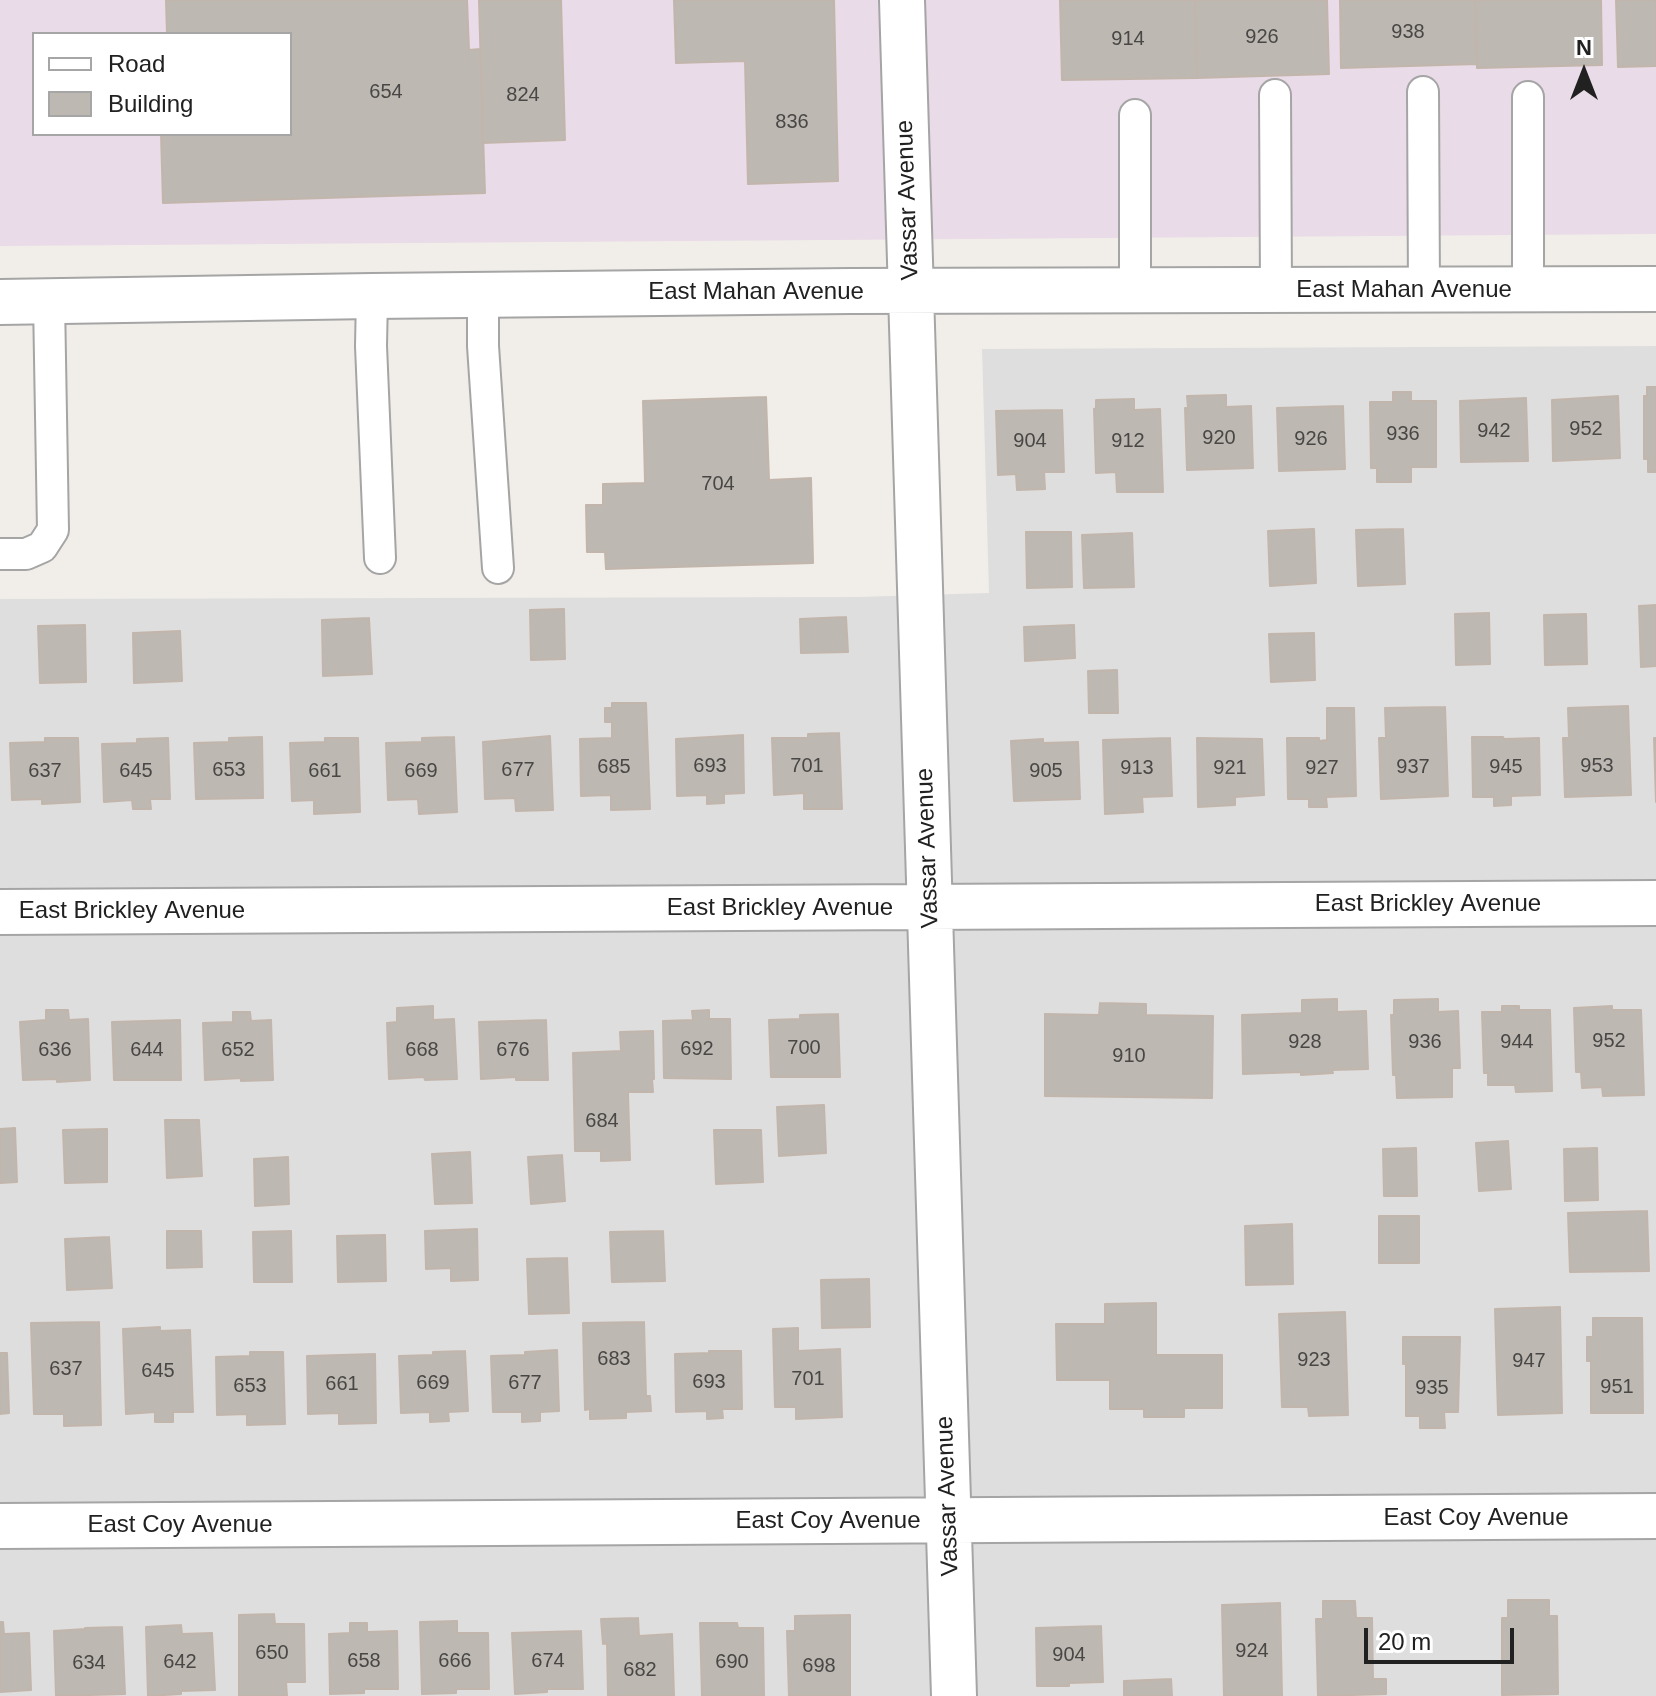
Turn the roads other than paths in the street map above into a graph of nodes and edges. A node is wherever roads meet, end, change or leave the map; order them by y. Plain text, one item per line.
1 (902, 0) edge
2 (1423, 92) dead end
3 (1275, 95) dead end
4 (1528, 97) dead end
5 (1135, 115) dead end
6 (1656, 289) edge
7 (1276, 290) junction
8 (1528, 290) junction
9 (910, 291) junction
10 (1135, 291) junction
11 (1424, 291) junction
12 (483, 295) junction
13 (372, 296) junction
14 (49, 301) junction
15 (0, 302) edge
16 (0, 554) edge
17 (380, 558) dead end
18 (498, 568) dead end
19 (1656, 903) edge
20 (930, 907) junction
21 (0, 912) edge
22 (1656, 1516) edge
23 (949, 1521) junction
24 (0, 1526) edge
25 (954, 1696) edge

1 - 9 street, Vassar Avenue
2 - 11 lane
3 - 7 lane
4 - 8 lane
5 - 10 lane
6 - 8 street, East Mahan Avenue
7 - 10 street, East Mahan Avenue
7 - 11 street, East Mahan Avenue
8 - 11 street, East Mahan Avenue
9 - 10 street, East Mahan Avenue
9 - 12 street, East Mahan Avenue
9 - 20 street, Vassar Avenue
12 - 13 street, East Mahan Avenue
12 - 18 lane
13 - 14 street, East Mahan Avenue
13 - 17 lane
14 - 15 street, East Mahan Avenue
14 - 16 lane
19 - 20 street, East Brickley Avenue
20 - 21 street, East Brickley Avenue
20 - 23 street, Vassar Avenue
22 - 23 street, East Coy Avenue
23 - 24 street, East Coy Avenue
23 - 25 street, Vassar Avenue

